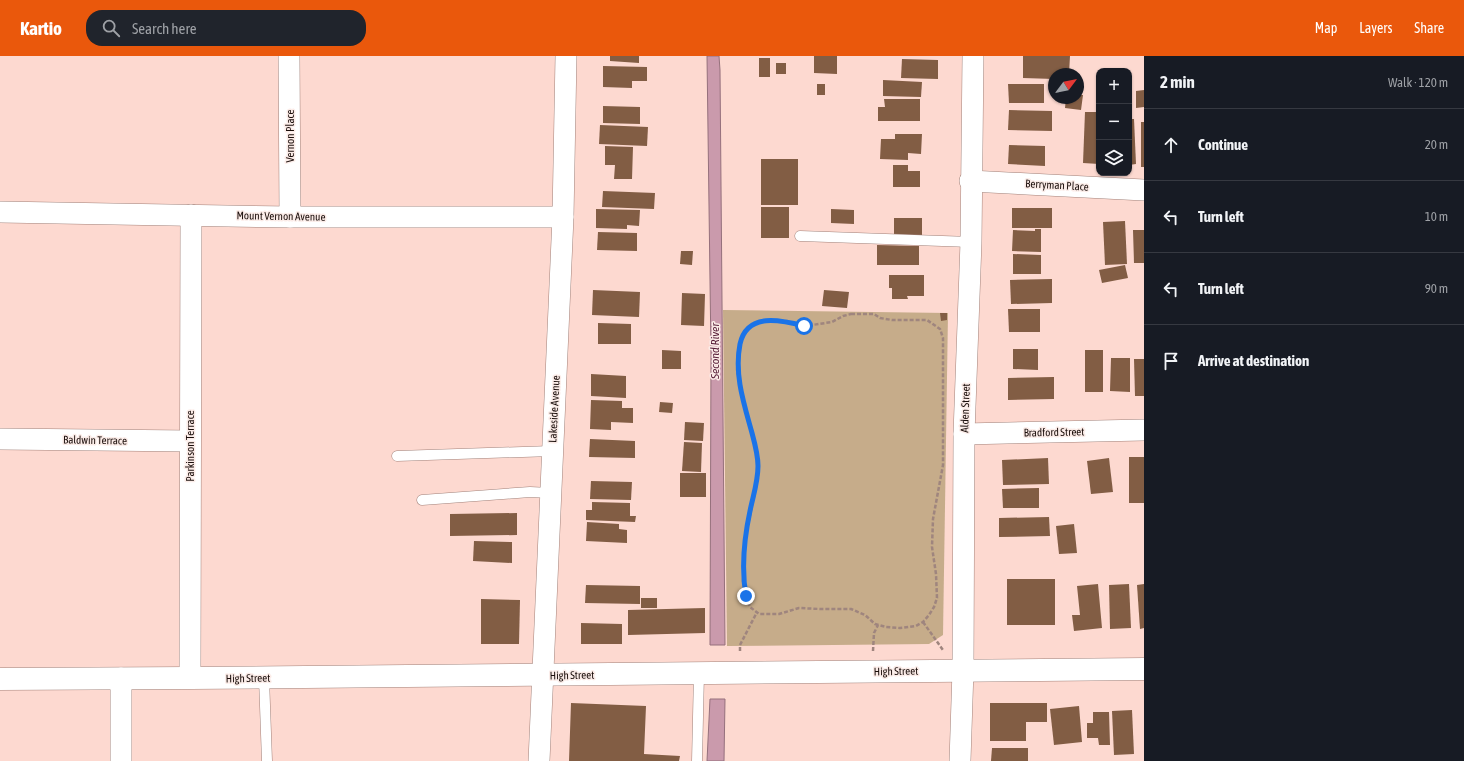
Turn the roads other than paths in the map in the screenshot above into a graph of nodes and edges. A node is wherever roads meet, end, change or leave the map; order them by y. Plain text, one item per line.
1 (289, 56) edge
2 (566, 56) edge
3 (973, 56) edge
4 (970, 181) junction
5 (1144, 190) edge
6 (0, 212) edge
7 (191, 215) junction
8 (290, 217) junction
9 (562, 217) junction
10 (800, 236) dead end
11 (971, 242) junction
12 (1144, 430) edge
13 (964, 434) junction
14 (0, 440) edge
15 (190, 442) junction
16 (552, 452) junction
17 (397, 456) dead end
18 (550, 494) junction
19 (422, 500) dead end
20 (1144, 669) edge
21 (963, 670) junction
22 (699, 673) junction
23 (542, 675) junction
24 (121, 678) junction
25 (190, 678) junction
26 (264, 678) junction
27 (0, 679) edge
28 (121, 761) edge
29 (267, 761) edge
30 (539, 761) edge
31 (697, 761) edge
32 (960, 761) edge

1 - 8 street, Vernon Place
2 - 9 street, Lakeside Avenue
3 - 4 street, Alden Street
4 - 5 street, Berryman Place
4 - 11 street, Alden Street
6 - 7 street, Mount Vernon Avenue
7 - 8 street, Mount Vernon Avenue
7 - 15 street, Parkinson Terrace
8 - 9 street, Mount Vernon Avenue
9 - 16 street, Lakeside Avenue
10 - 11 lane
11 - 13 street, Alden Street
12 - 13 street, Bradford Street
13 - 21 street, Alden Street
14 - 15 street, Baldwin Terrace
15 - 25 street, Parkinson Terrace
16 - 17 lane
16 - 18 street, Lakeside Avenue
18 - 19 lane
18 - 23 street, Lakeside Avenue
20 - 21 main road, High Street
21 - 22 main road, High Street
21 - 32 street, Alden Street
22 - 23 main road, High Street
22 - 31 lane
23 - 26 main road, High Street
23 - 30 street, Lakeside Avenue
24 - 25 main road, High Street
24 - 27 main road, High Street
24 - 28 street
25 - 26 main road, High Street
26 - 29 lane

